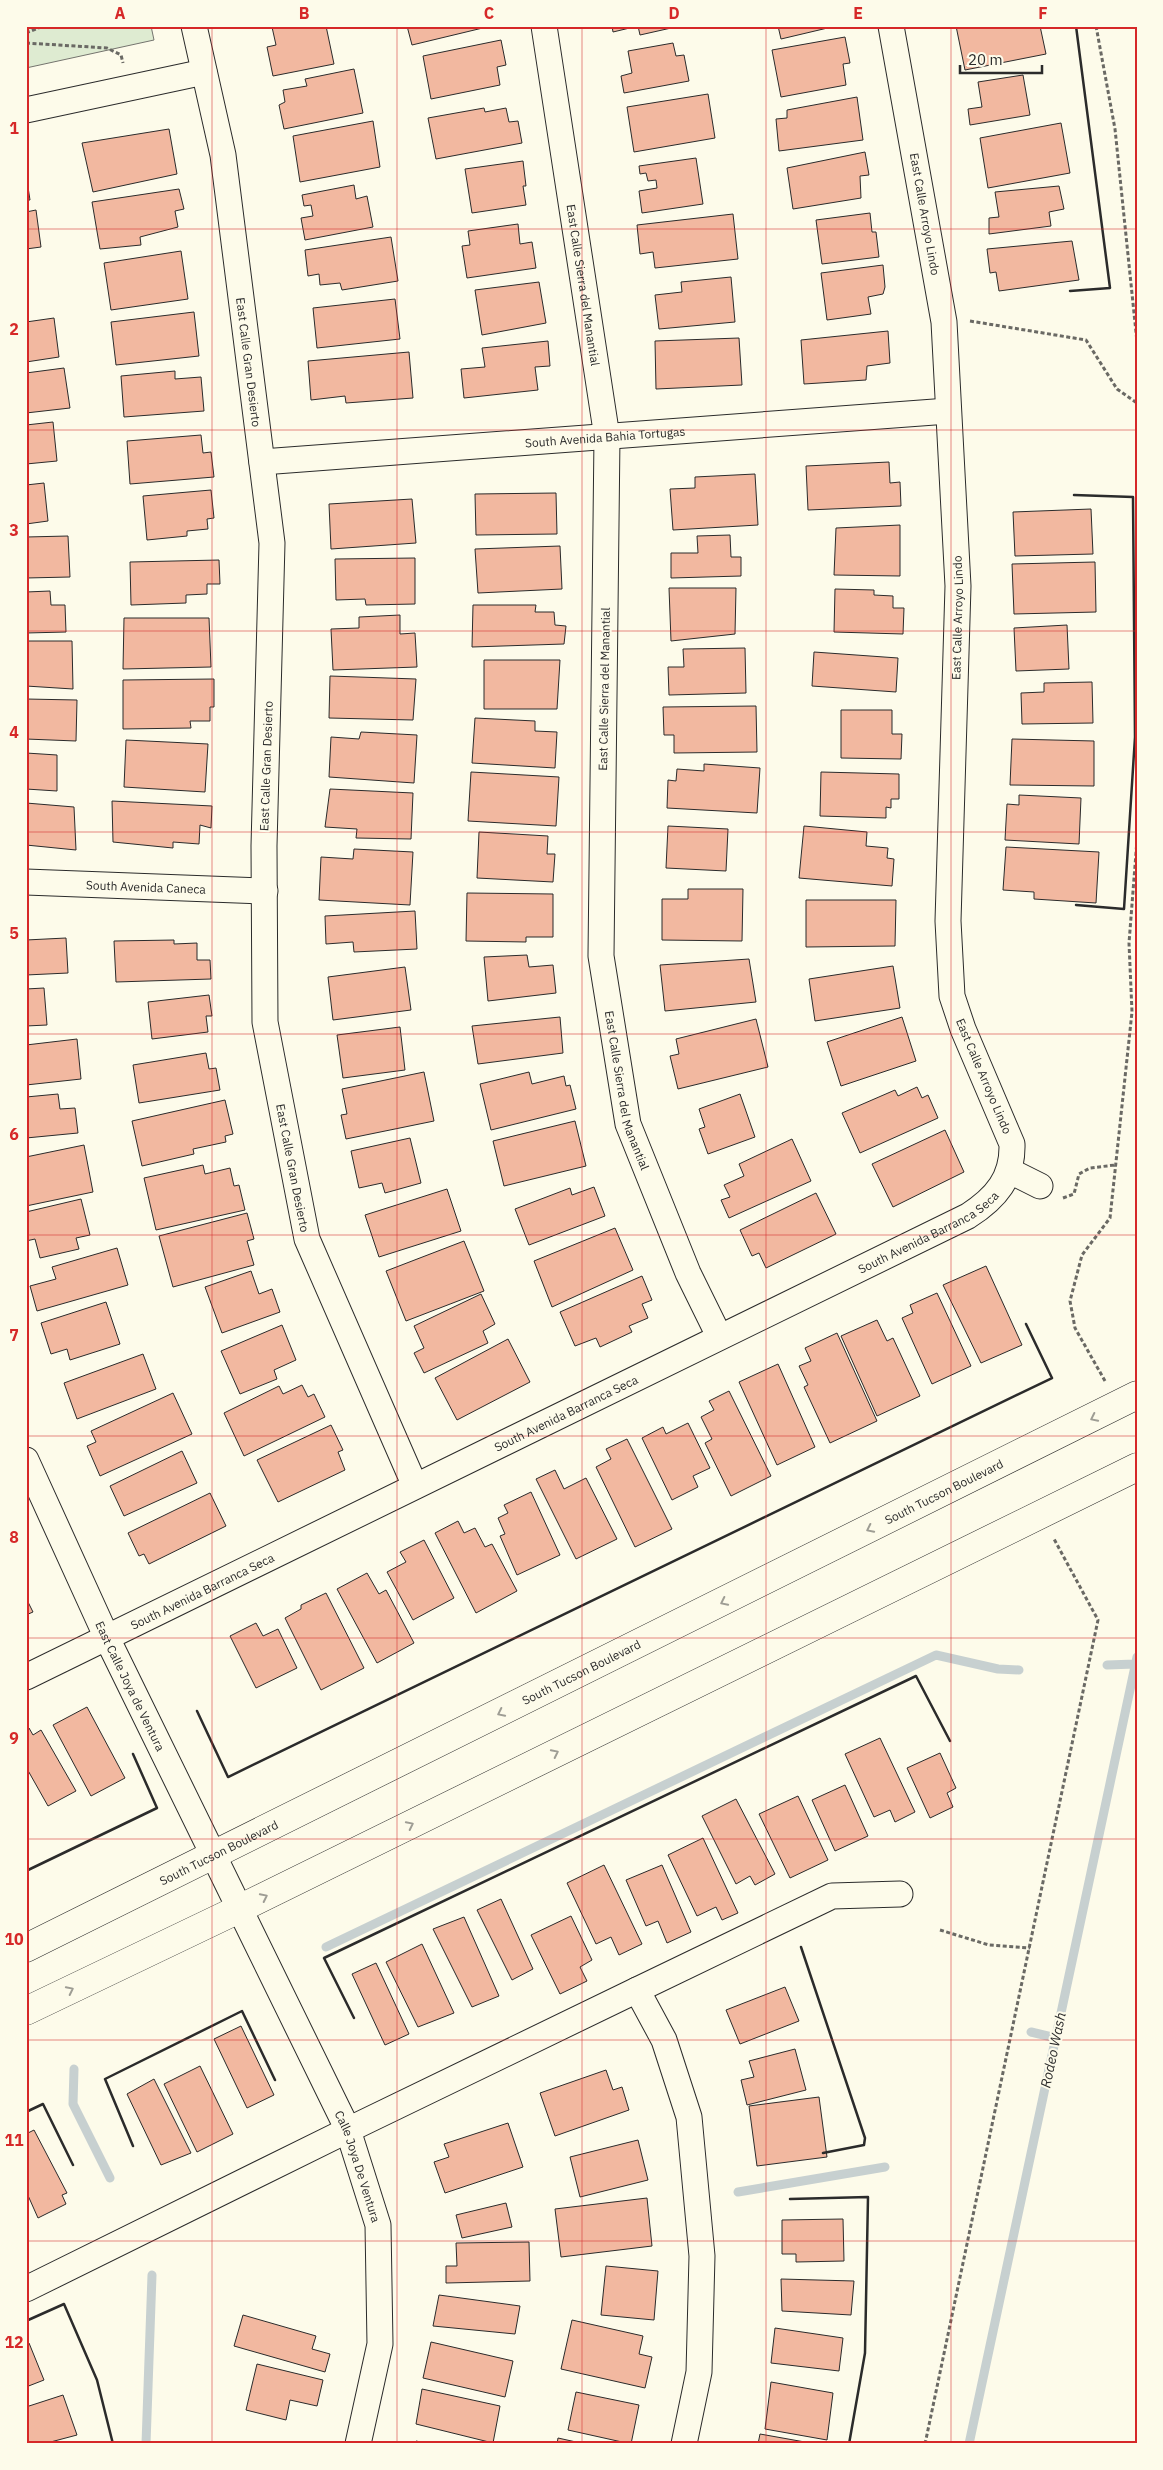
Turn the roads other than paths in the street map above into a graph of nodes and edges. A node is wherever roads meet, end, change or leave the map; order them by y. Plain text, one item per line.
1 (194, 26) edge
2 (544, 26) edge
3 (891, 26) edge
4 (204, 72) junction
5 (26, 110) edge
6 (948, 412) junction
7 (607, 436) junction
8 (262, 462) junction
9 (26, 882) edge
10 (265, 891) junction
11 (1010, 1171) junction
12 (1040, 1186) road end
13 (719, 1336) junction
14 (1137, 1395) edge
15 (26, 1460) edge
16 (1137, 1467) edge
17 (414, 1486) junction
18 (107, 1638) junction
19 (26, 1677) edge
20 (214, 1856) junction
21 (900, 1894) dead end
22 (239, 1909) junction
23 (26, 1948) edge
24 (637, 1990) junction
25 (26, 2011) edge
26 (348, 2130) junction
27 (26, 2289) edge
28 (358, 2444) edge
29 (684, 2444) edge

1 - 4 street, East Calle Gran Desierto
2 - 7 street, East Calle Sierra del Manantial
3 - 6 street, East Calle Arroyo Lindo
4 - 5 street
4 - 8 street, East Calle Gran Desierto
6 - 7 street, South Avenida Bahia Tortugas
6 - 11 street, East Calle Arroyo Lindo
7 - 8 street, South Avenida Bahia Tortugas
7 - 13 street, East Calle Sierra del Manantial
8 - 10 street, East Calle Gran Desierto
9 - 10 street, South Avenida Caneca
10 - 17 street, East Calle Gran Desierto
11 - 12 street
11 - 13 street, South Avenida Barranca Seca
13 - 17 street, South Avenida Barranca Seca
14 -> 20 main road, South Tucson Boulevard
15 - 18 street, East Calle Joya de Ventura
22 -> 16 main road
17 - 18 street, South Avenida Barranca Seca
18 - 19 street, South Avenida Barranca Seca
18 - 20 street, East Calle Joya de Ventura
20 - 22 street, East Calle Joya de Ventura
20 - 23 main road, South Tucson Boulevard
21 - 24 street
25 -> 22 main road
22 - 26 street, Calle Joya De Ventura
24 - 26 street
24 - 29 street
26 - 27 street
26 - 28 street, Calle Joya De Ventura

